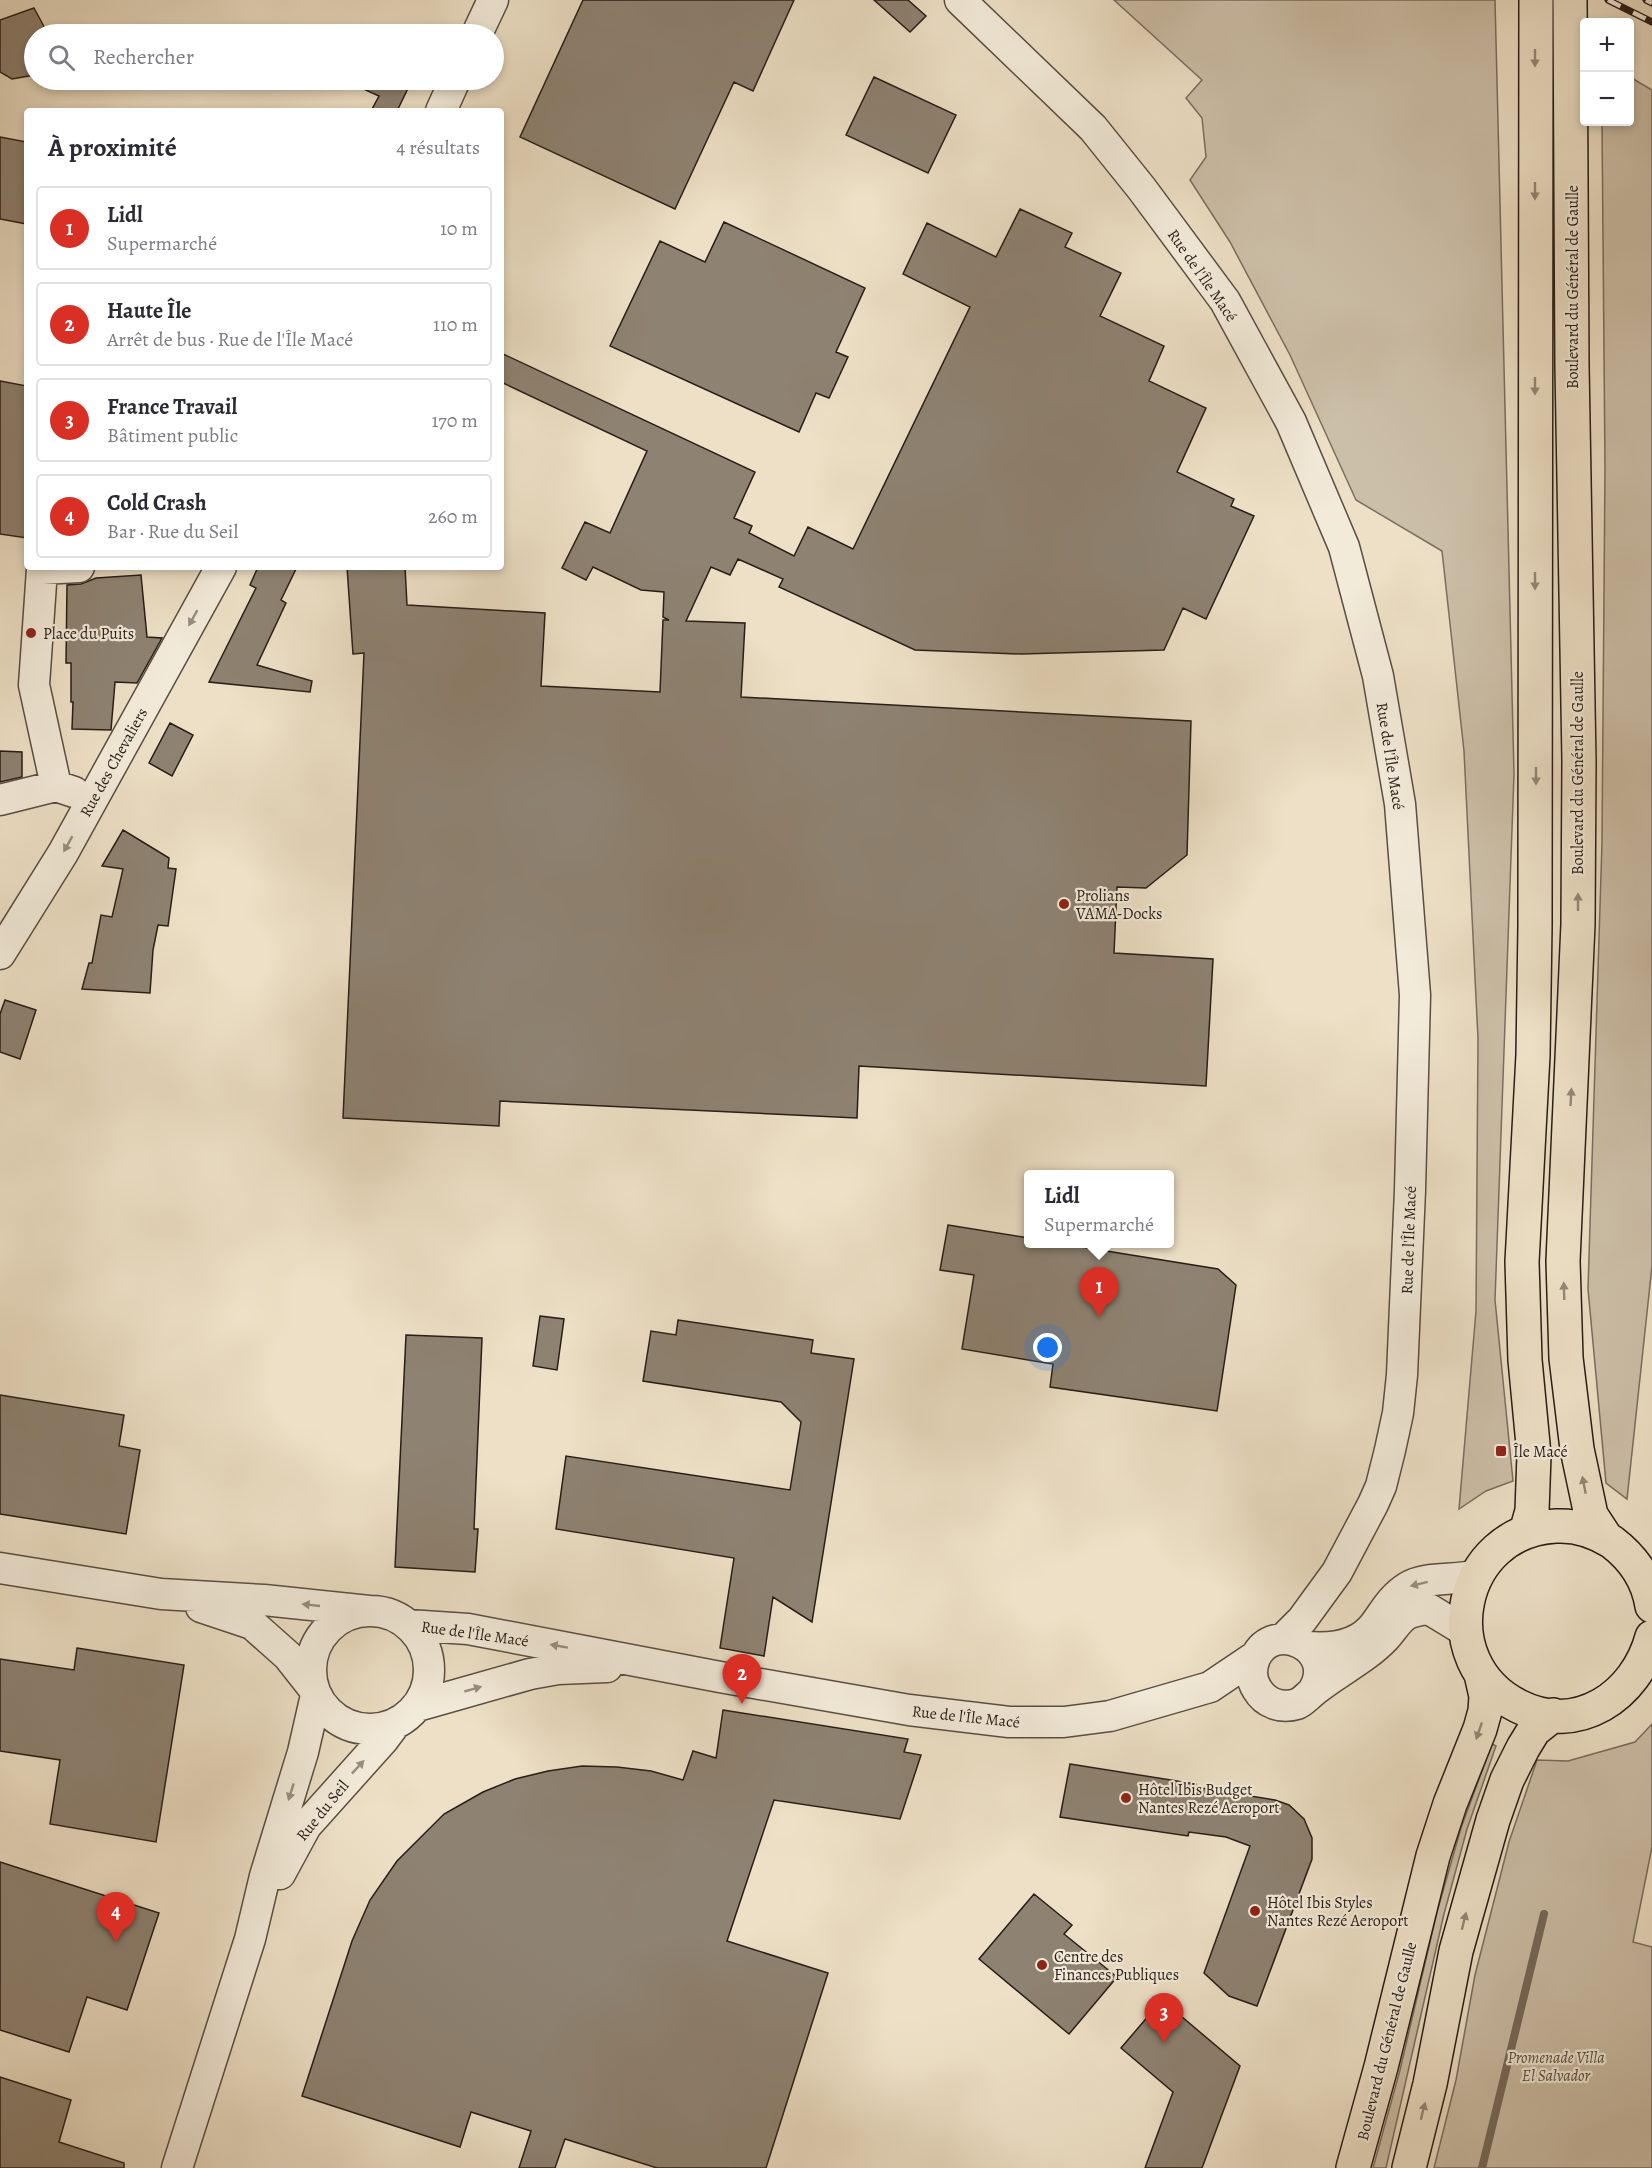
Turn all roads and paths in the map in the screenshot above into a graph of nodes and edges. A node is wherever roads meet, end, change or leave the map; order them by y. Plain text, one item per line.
1 (493, 0) edge
2 (960, 0) edge
3 (1536, 0) edge
4 (1570, 0) edge
5 (482, 24) edge
6 (450, 90) edge
7 (442, 108) edge
8 (42, 570) edge
9 (219, 570) edge
10 (56, 786) junction
11 (94, 798) junction
12 (0, 800) edge
13 (0, 954) edge
14 (1526, 1532) junction
15 (1606, 1538) junction
16 (1644, 1567) edge
17 (0, 1568) edge
18 (1477, 1575) junction
19 (161, 1594) junction
20 (1652, 1606) edge
21 (369, 1611) junction
22 (408, 1625) junction
23 (1465, 1631) junction
24 (1652, 1637) edge
25 (1299, 1638) junction
26 (1256, 1656) junction
27 (1481, 1674) junction
28 (720, 1677) junction
29 (1210, 1687) junction
30 (1313, 1691) junction
31 (315, 1692) junction
32 (1269, 1701) junction
33 (406, 1715) junction
34 (1553, 1715) junction
35 (249, 1939) junction
36 (177, 2168) edge
37 (1353, 2168) edge
38 (1408, 2168) edge

1 - 5 street
2 - 25 street, Rue de l'Île Macé
3 -> 14 main road
15 -> 4 main road, Boulevard du Général de Gaulle
6 - 7 street
8 - 10 street
9 -> 11 street, Rue des Chevaliers
10 - 11 street
10 - 12 street
11 -> 13 street, Rue des Chevaliers
14 - 15 main road
14 - 18 main road
15 - 16 main road
16 - 20 main road
17 - 19 street
18 - 23 main road
18 -> 25 street
21 -> 19 street
19 - 31 street
21 - 22 street
21 - 31 street
28 -> 22 street, Rue de l'Île Macé
22 - 33 street
23 - 27 main road
23 - 30 street
24 - 34 main road
25 - 26 street
25 - 30 street
26 - 29 street, Rue de l'Île Macé
26 - 32 street
27 - 34 main road
27 -> 37 main road, Boulevard du Général de Gaulle
28 - 29 street, Rue de l'Île Macé
33 -> 28 street, Rue de l'Île Macé
29 - 32 street, Rue de l'Île Macé
30 - 32 street
31 - 33 street
31 -> 35 street, Rue du Seil
35 -> 33 street, Rue du Seil
38 -> 34 main road
35 - 36 street, Rue du Seil

